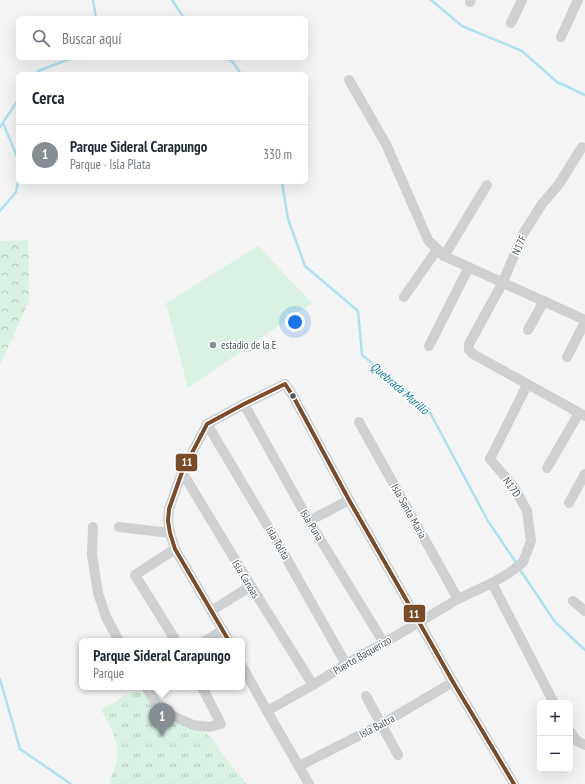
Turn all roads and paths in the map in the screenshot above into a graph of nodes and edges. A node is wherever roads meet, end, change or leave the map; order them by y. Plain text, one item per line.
1 (522, 0) edge
2 (578, 0) edge
3 (511, 23) dead end
4 (561, 37) dead end
5 (349, 80) dead end
6 (582, 147) dead end
7 (488, 185) dead end
8 (441, 253) junction
9 (469, 268) junction
10 (503, 282) junction
11 (404, 297) dead end
12 (544, 301) junction
13 (585, 321) edge
14 (528, 330) dead end
15 (429, 346) dead end
16 (567, 357) dead end
17 (527, 384) junction
18 (244, 404) junction
19 (582, 415) edge
20 (359, 422) dead end
21 (207, 424) junction
22 (547, 468) dead end
23 (182, 472) junction
24 (585, 474) edge
25 (349, 500) junction
26 (569, 503) dead end
27 (309, 521) junction
28 (93, 527) dead end
29 (119, 527) dead end
30 (170, 533) junction
31 (174, 549) junction
32 (492, 583) junction
33 (251, 586) junction
34 (458, 599) junction
35 (573, 601) dead end
36 (211, 611) junction
37 (585, 611) edge
38 (419, 622) junction
39 (223, 630) junction
40 (117, 638) edge
41 (174, 638) edge
42 (210, 638) edge
43 (227, 638) edge
44 (384, 643) junction
45 (346, 664) junction
46 (245, 671) edge
47 (453, 682) junction
48 (313, 685) junction
49 (148, 690) edge
50 (204, 690) edge
51 (366, 696) dead end
52 (552, 700) edge
53 (267, 711) junction
54 (382, 724) junction
55 (573, 735) edge
56 (585, 745) edge
57 (398, 756) dead end
58 (299, 766) junction
59 (513, 781) edge
60 (309, 784) edge
61 (501, 784) edge

1 - 3 street
2 - 4 street
5 - 8 street
6 - 10 street, N17F
7 - 8 street
8 - 9 street
8 - 11 street
9 - 10 street
9 - 15 street
10 - 12 street
10 - 17 street, N17F
12 - 13 street
12 - 14 street
13 - 16 street
17 - 19 street
17 - 32 street, N17D
18 - 21 street
18 - 25 street
18 - 27 street, Isla Puna
19 - 22 street
20 - 34 street, Isla Santa María
21 - 23 street
21 - 45 street, Isla Tolita
23 - 30 street
23 - 33 street, Isla Canoas
24 - 26 street
25 - 27 street
25 - 38 street
27 - 44 street, Isla Puna
28 - 40 street
29 - 30 street
30 - 31 street
31 - 36 street
31 - 41 street
32 - 34 street, Puerto Baquerizo
32 - 52 street
33 - 36 street
33 - 48 street, Isla Canoas
34 - 38 street, Puerto Baquerizo
35 - 37 street
36 - 39 street
38 - 44 street, Puerto Baquerizo
38 - 47 street
39 - 42 street
39 - 43 street
44 - 45 street, Puerto Baquerizo
45 - 48 street, Puerto Baquerizo
46 - 53 street
47 - 54 street, Isla Baltra
47 - 59 street
48 - 53 street, Puerto Baquerizo
49 - 50 street
51 - 54 street
53 - 58 street
54 - 57 street
54 - 58 street, Isla Baltra
55 - 56 street
58 - 60 street
59 - 61 street

